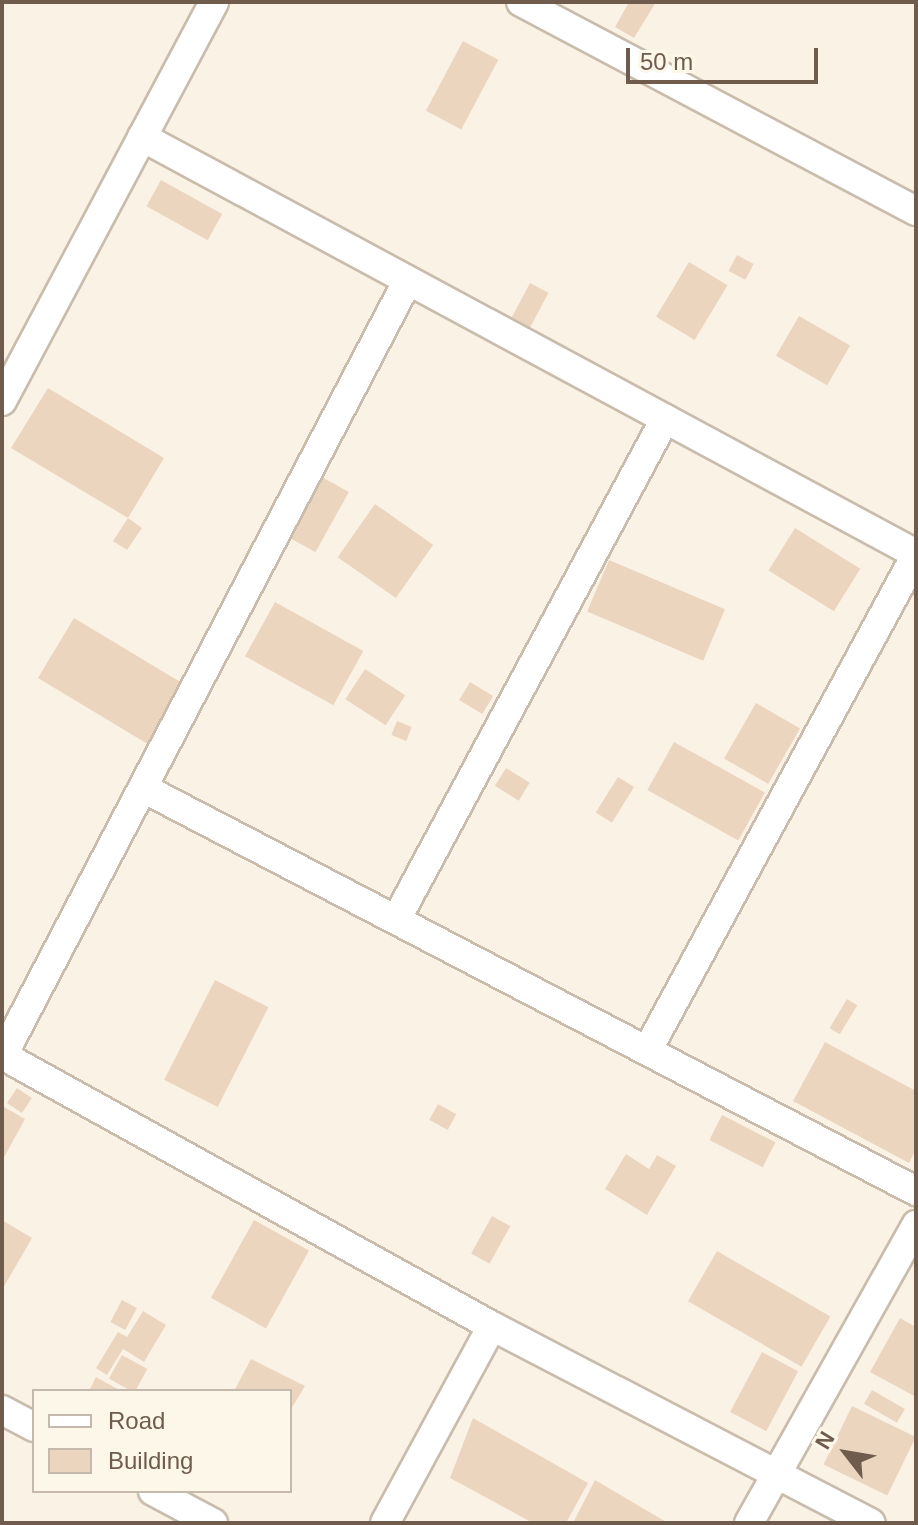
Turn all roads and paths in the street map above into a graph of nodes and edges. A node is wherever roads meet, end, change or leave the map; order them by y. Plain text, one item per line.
1 (214, 2) edge
2 (521, 2) edge
3 (142, 137) junction
4 (916, 211) edge
5 (408, 280) junction
6 (2, 401) edge
7 (665, 419) junction
8 (916, 554) edge
9 (143, 788) junction
10 (396, 920) junction
11 (647, 1051) junction
12 (3, 1055) edge
13 (916, 1191) edge
14 (916, 1225) edge
15 (492, 1326) junction
16 (2, 1410) edge
17 (32, 1426) edge
18 (775, 1474) junction
19 (157, 1493) edge
20 (213, 1523) edge
21 (385, 1523) edge
22 (749, 1523) edge
23 (871, 1523) edge

1 - 3 street
2 - 4 street
3 - 5 street
3 - 6 street
5 - 7 street
5 - 9 street
7 - 8 street
7 - 10 street
8 - 11 street
9 - 10 street
9 - 12 street
10 - 11 street
11 - 13 street
12 - 15 street
14 - 18 street
15 - 18 street
15 - 21 street
16 - 17 street
18 - 22 street
18 - 23 street
19 - 20 street

